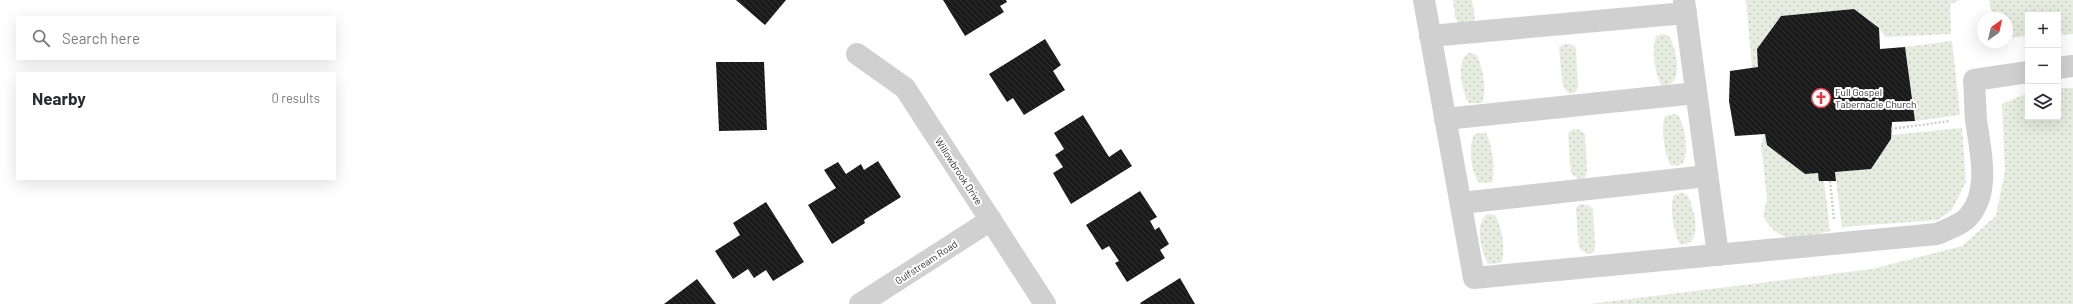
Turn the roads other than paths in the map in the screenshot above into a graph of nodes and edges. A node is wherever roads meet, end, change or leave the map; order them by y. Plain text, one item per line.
1 (1424, 0) edge
2 (1685, 7) edge
3 (1430, 36) junction
4 (857, 54) dead end
5 (2073, 66) edge
6 (2061, 68) edge
7 (2025, 72) edge
8 (1696, 94) junction
9 (1445, 119) junction
10 (1707, 176) junction
11 (1461, 203) junction
12 (991, 220) junction
13 (1718, 255) junction
14 (860, 304) edge
15 (1045, 304) edge

1 - 3 street
2 - 3 street
2 - 8 street
3 - 9 street
4 - 12 street, Willowbrook Drive
5 - 6 street
7 - 13 street
8 - 9 street
8 - 10 street
9 - 11 street
10 - 11 street
10 - 13 street
11 - 13 street
12 - 14 street, Gulfstream Road
12 - 15 street, Willowbrook Drive

